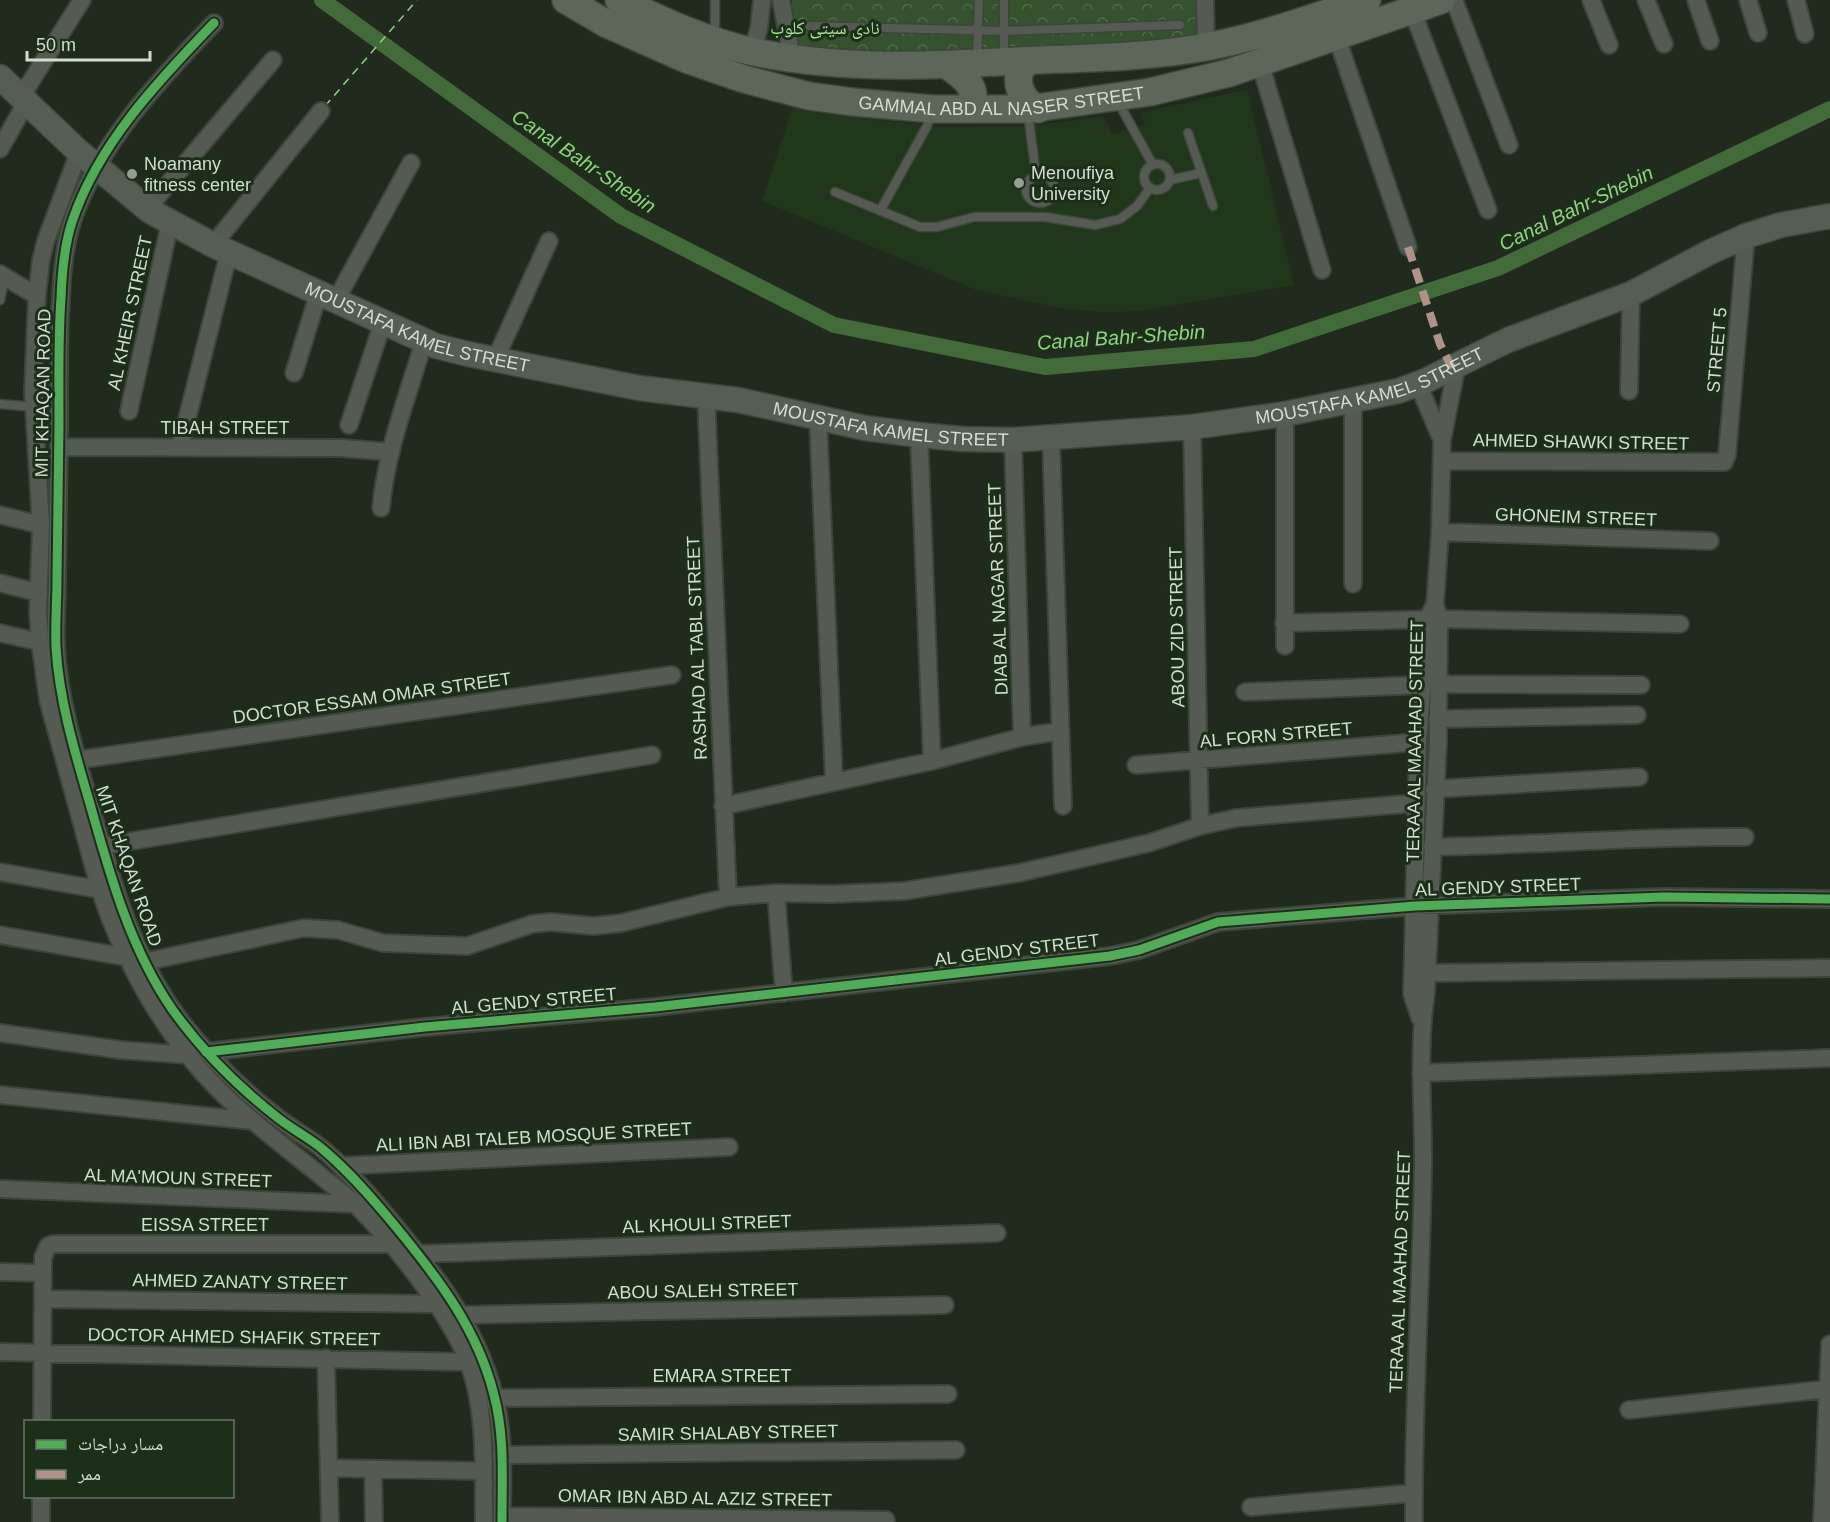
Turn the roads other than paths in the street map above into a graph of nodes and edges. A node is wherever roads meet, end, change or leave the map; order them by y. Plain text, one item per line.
1 (82, 0) edge
2 (566, 0) edge
3 (620, 0) edge
4 (715, 0) edge
5 (762, 0) edge
6 (781, 0) edge
7 (979, 0) edge
8 (1004, 0) edge
9 (1205, 0) edge
10 (1367, 0) edge
11 (1441, 0) edge
12 (1454, 0) edge
13 (1591, 0) edge
14 (1646, 0) edge
15 (1696, 0) edge
16 (1748, 0) edge
17 (1796, 0) edge
18 (1412, 10) junction
19 (214, 23) dead end
20 (1180, 25) dead end
21 (809, 26) dead end
22 (978, 31) junction
23 (1004, 31) junction
24 (1758, 33) dead end
25 (1805, 34) dead end
26 (1336, 35) junction
27 (714, 40) junction
28 (1710, 41) dead end
29 (1664, 44) dead end
30 (1609, 45) dead end
31 (1206, 47) junction
32 (752, 52) junction
33 (792, 58) junction
34 (273, 60) dead end
35 (1003, 62) junction
36 (1260, 63) junction
37 (947, 65) junction
38 (0, 77) edge
39 (1115, 97) junction
40 (24, 99) junction
41 (933, 109) junction
42 (967, 109) junction
43 (1033, 109) junction
44 (321, 111) dead end
45 (1188, 133) dead end
46 (1509, 145) dead end
47 (0, 148) edge
48 (87, 160) junction
49 (411, 163) dead end
50 (1153, 165) junction
51 (1201, 173) junction
52 (1035, 175) junction
53 (1170, 180) junction
54 (1150, 189) junction
55 (835, 192) dead end
56 (1044, 202) junction
57 (1213, 206) dead end
58 (147, 209) junction
59 (1488, 210) dead end
60 (880, 211) junction
61 (1830, 216) edge
62 (1045, 217) junction
63 (170, 223) junction
64 (1746, 236) junction
65 (549, 241) dead end
66 (221, 248) junction
67 (1408, 248) dead end
68 (1322, 270) dead end
69 (3, 276) edge
70 (1631, 294) junction
71 (36, 296) junction
72 (327, 296) junction
73 (0, 300) edge
74 (383, 322) junction
75 (424, 340) junction
76 (495, 360) junction
77 (1457, 365) junction
78 (294, 373) dead end
79 (1418, 384) junction
80 (1629, 391) dead end
81 (706, 396) junction
82 (1353, 401) junction
83 (0, 404) edge
84 (33, 407) junction
85 (129, 411) dead end
86 (1285, 414) junction
87 (818, 418) junction
88 (350, 425) dead end
89 (1192, 427) junction
90 (919, 435) junction
91 (1051, 438) junction
92 (1012, 440) junction
93 (1442, 440) junction
94 (58, 447) junction
95 (180, 447) junction
96 (391, 452) junction
97 (1442, 460) junction
98 (1720, 463) joint
99 (381, 508) dead end
100 (0, 514) edge
101 (41, 525) junction
102 (1440, 532) junction
103 (1710, 541) dead end
104 (0, 583) edge
105 (1353, 584) dead end
106 (39, 593) junction
107 (1434, 614) junction
108 (1284, 623) junction
109 (1680, 624) dead end
110 (0, 633) edge
111 (40, 642) junction
112 (1285, 646) dead end
113 (672, 675) dead end
114 (1438, 684) junction
115 (1421, 685) junction
116 (1641, 685) dead end
117 (1245, 692) dead end
118 (1637, 715) dead end
119 (1437, 719) junction
120 (1060, 731) junction
121 (1023, 737) junction
122 (1418, 742) junction
123 (652, 754) dead end
124 (77, 760) junction
125 (1199, 760) junction
126 (932, 761) junction
127 (1436, 764) junction
128 (1136, 765) dead end
129 (1417, 766) junction
130 (1639, 777) dead end
131 (834, 782) junction
132 (1434, 789) junction
133 (1417, 803) junction
134 (723, 806) junction
135 (1063, 806) dead end
136 (1200, 826) junction
137 (1744, 837) dead end
138 (102, 846) junction
139 (1432, 847) junction
140 (0, 872) edge
141 (108, 891) junction
142 (776, 893) junction
143 (728, 897) junction
144 (1830, 899) edge
145 (1423, 906) junction
146 (0, 935) edge
147 (126, 957) junction
148 (144, 962) junction
149 (1830, 968) edge
150 (1427, 973) junction
151 (784, 993) junction
152 (1422, 1022) junction
153 (0, 1033) edge
154 (198, 1054) junction
155 (1830, 1058) edge
156 (1421, 1073) junction
157 (0, 1095) edge
158 (254, 1121) junction
159 (729, 1147) dead end
160 (341, 1166) junction
161 (0, 1190) edge
162 (355, 1204) junction
163 (997, 1233) dead end
164 (390, 1244) junction
165 (418, 1254) junction
166 (0, 1272) edge
167 (43, 1273) junction
168 (43, 1299) junction
169 (436, 1304) junction
170 (945, 1305) dead end
171 (462, 1315) junction
172 (1830, 1344) edge
173 (0, 1352) edge
174 (43, 1353) junction
175 (326, 1358) junction
176 (468, 1362) junction
177 (1828, 1389) junction
178 (948, 1394) dead end
179 (495, 1398) junction
180 (1629, 1410) dead end
181 (42, 1420) edge
182 (956, 1450) dead end
183 (501, 1455) junction
184 (1828, 1457) edge
185 (329, 1468) junction
186 (373, 1469) junction
187 (483, 1471) junction
188 (1414, 1493) junction
189 (41, 1498) edge
190 (1251, 1507) dead end
191 (502, 1519) edge
192 (886, 1520) dead end
193 (41, 1522) edge
194 (330, 1522) edge
195 (374, 1522) edge
196 (484, 1522) edge
197 (1414, 1522) edge
198 (1822, 1522) edge

1 - 40 street
2 - 41 main road, GAMMAL ABD AL NASER STREET
3 - 27 main road, GAMMAL ABD AL NASER STREET
4 - 27 lane
5 - 32 street
6 - 33 street
7 - 22 lane
8 - 23 lane
9 - 31 street
10 - 31 main road, GAMMAL ABD AL NASER STREET
11 - 18 main road, GAMMAL ABD AL NASER STREET
12 - 46 street
13 - 30 street
14 - 29 street
15 - 28 street
16 - 24 street
17 - 25 street
18 - 26 main road, GAMMAL ABD AL NASER STREET
18 - 59 street
19 - 48 street
20 - 23 lane
21 - 22 lane
22 - 23 lane
22 - 35 lane
23 - 35 lane
26 - 36 main road, GAMMAL ABD AL NASER STREET
26 - 67 street
27 - 32 main road, GAMMAL ABD AL NASER STREET
31 - 35 main road, GAMMAL ABD AL NASER STREET
32 - 33 main road, GAMMAL ABD AL NASER STREET
33 - 37 main road, GAMMAL ABD AL NASER STREET
34 - 58 street
35 - 37 main road, GAMMAL ABD AL NASER STREET
35 - 43 main road
36 - 39 main road, GAMMAL ABD AL NASER STREET
36 - 68 street
37 - 42 main road
38 - 40 main road, MOUSTAFA KAMEL STREET
39 - 43 main road, GAMMAL ABD AL NASER STREET
39 - 50 lane
40 - 47 street
40 - 48 main road, MOUSTAFA KAMEL STREET
41 - 42 main road, GAMMAL ABD AL NASER STREET
41 - 60 lane
42 - 43 main road, GAMMAL ABD AL NASER STREET
43 - 52 lane
44 - 66 street
45 - 51 lane
48 - 58 main road, MOUSTAFA KAMEL STREET
48 - 71 street, MIT KHAQAN ROAD
48 - 94 street, MIT KHAQAN ROAD
49 - 72 street
50 - 53 lane
50 - 54 lane
51 - 53 lane
51 - 57 lane
52 - 56 lane
52 - 56 lane
53 - 54 lane
54 - 62 lane
55 - 60 lane
56 - 62 lane
58 - 63 main road, MOUSTAFA KAMEL STREET
60 - 62 lane
61 - 64 main road, MOUSTAFA KAMEL STREET
63 - 66 main road, MOUSTAFA KAMEL STREET
63 - 85 street, AL KHEIR STREET
64 - 70 main road, MOUSTAFA KAMEL STREET
64 - 98 street, STREET 5
65 - 76 street
66 - 72 main road, MOUSTAFA KAMEL STREET
66 - 95 street
69 - 71 street
69 - 73 lane
70 - 77 main road, MOUSTAFA KAMEL STREET
70 - 80 street
71 - 84 street, MIT KHAQAN ROAD
72 - 74 main road, MOUSTAFA KAMEL STREET
72 - 78 street
74 - 75 main road, MOUSTAFA KAMEL STREET
74 - 88 street
75 - 76 main road, MOUSTAFA KAMEL STREET
75 - 96 street
76 - 81 main road, MOUSTAFA KAMEL STREET
77 - 79 main road, MOUSTAFA KAMEL STREET
77 - 93 street, TERAA AL MAAHAD STREET
79 - 82 main road, MOUSTAFA KAMEL STREET
79 - 93 street, TERAA AL MAAHAD STREET
81 - 87 main road, MOUSTAFA KAMEL STREET
81 - 134 street, RASHAD AL TABL STREET
82 - 86 main road, MOUSTAFA KAMEL STREET
82 - 105 street
83 - 84 lane
84 - 101 street, MIT KHAQAN ROAD
86 - 89 main road, MOUSTAFA KAMEL STREET
86 - 108 street
87 - 90 main road, MOUSTAFA KAMEL STREET
87 - 131 street
89 - 91 main road, MOUSTAFA KAMEL STREET
89 - 125 street, ABOU ZID STREET
90 - 92 main road, MOUSTAFA KAMEL STREET
90 - 126 street
91 - 92 main road, MOUSTAFA KAMEL STREET
91 - 120 street
92 - 121 street, DIAB AL NAGAR STREET
93 - 97 street, TERAA AL MAAHAD STREET
94 - 95 street, TIBAH STREET
94 - 124 street, MIT KHAQAN ROAD
95 - 96 street, TIBAH STREET
96 - 99 street
97 - 98 street, AHMED SHAWKI STREET
97 - 102 street, TERAA AL MAAHAD STREET
100 - 101 street
101 - 106 street, MIT KHAQAN ROAD
102 - 103 street, GHONEIM STREET
102 - 107 street, TERAA AL MAAHAD STREET
104 - 106 street
106 - 111 street, MIT KHAQAN ROAD
107 - 108 street
107 - 109 street
107 - 114 street, TERAA AL MAAHAD STREET
107 - 115 street, TERAA AL MAAHAD STREET
108 - 112 street
110 - 111 street
111 - 141 street, MIT KHAQAN ROAD
113 - 124 street, DOCTOR ESSAM OMAR STREET
114 - 116 street
114 - 119 street, TERAA AL MAAHAD STREET
115 - 117 street
115 - 122 street, TERAA AL MAAHAD STREET
118 - 119 street
119 - 127 street, TERAA AL MAAHAD STREET
120 - 121 street
120 - 135 street
121 - 126 street
122 - 125 street, AL FORN STREET
122 - 129 street, TERAA AL MAAHAD STREET
123 - 138 street
124 - 138 street, MIT KHAQAN ROAD
125 - 128 street, AL FORN STREET
125 - 136 street, ABOU ZID STREET
126 - 131 street
127 - 129 street
127 - 132 street, TERAA AL MAAHAD STREET
129 - 133 street, TERAA AL MAAHAD STREET
130 - 132 street
131 - 134 street
132 - 139 street, TERAA AL MAAHAD STREET
133 - 136 street
133 - 145 street, TERAA AL MAAHAD STREET
134 - 143 street, RASHAD AL TABL STREET
136 - 142 street
137 - 139 street
138 - 141 street, MIT KHAQAN ROAD
139 - 145 street, TERAA AL MAAHAD STREET
140 - 141 street
141 - 147 street, MIT KHAQAN ROAD
141 - 148 street, MIT KHAQAN ROAD
142 - 143 street
142 - 151 street
143 - 148 street
144 - 145 street, AL GENDY STREET
145 - 150 street, TERAA AL MAAHAD STREET
145 - 151 street, AL GENDY STREET
145 - 152 street, TERAA AL MAAHAD STREET
146 - 147 street
147 - 154 street, MIT KHAQAN ROAD
148 - 154 street, MIT KHAQAN ROAD
149 - 150 street
150 - 152 street, TERAA AL MAAHAD STREET
151 - 154 street, AL GENDY STREET
152 - 156 street, TERAA AL MAAHAD STREET
153 - 154 street, AL GENDY STREET
154 - 158 street, MIT KHAQAN ROAD
154 - 160 street, MIT KHAQAN ROAD
155 - 156 street
156 - 188 street, TERAA AL MAAHAD STREET
157 - 158 street
158 - 162 street, MIT KHAQAN ROAD
159 - 160 street, ALI IBN ABI TALEB MOSQUE STREET
160 - 165 street, MIT KHAQAN ROAD
161 - 162 street, AL MA'MOUN STREET
162 - 164 street, MIT KHAQAN ROAD
163 - 165 street, AL KHOULI STREET
164 - 167 street, EISSA STREET
164 - 169 street, MIT KHAQAN ROAD
165 - 171 street, MIT KHAQAN ROAD
166 - 167 street
167 - 168 street, EISSA STREET
168 - 169 street, AHMED ZANATY STREET
168 - 174 street, EISSA STREET
169 - 176 street, MIT KHAQAN ROAD
170 - 171 street, ABOU SALEH STREET
171 - 179 street, MIT KHAQAN ROAD
172 - 177 street
173 - 174 street, DOCTOR AHMED SHAFIK STREET
174 - 175 street, DOCTOR AHMED SHAFIK STREET
174 - 181 street, EISSA STREET
175 - 176 street, DOCTOR AHMED SHAFIK STREET
175 - 185 street
176 - 187 street, MIT KHAQAN ROAD
177 - 180 street
177 - 184 street
178 - 179 street, EMARA STREET
179 - 183 street, MIT KHAQAN ROAD
182 - 183 street, SAMIR SHALABY STREET
183 - 191 street, MIT KHAQAN ROAD
184 - 198 street
185 - 186 street
185 - 194 street
186 - 187 street
186 - 195 street
187 - 196 street, MIT KHAQAN ROAD
188 - 190 street
188 - 197 street, TERAA AL MAAHAD STREET
189 - 193 street
191 - 192 street, OMAR IBN ABD AL AZIZ STREET

